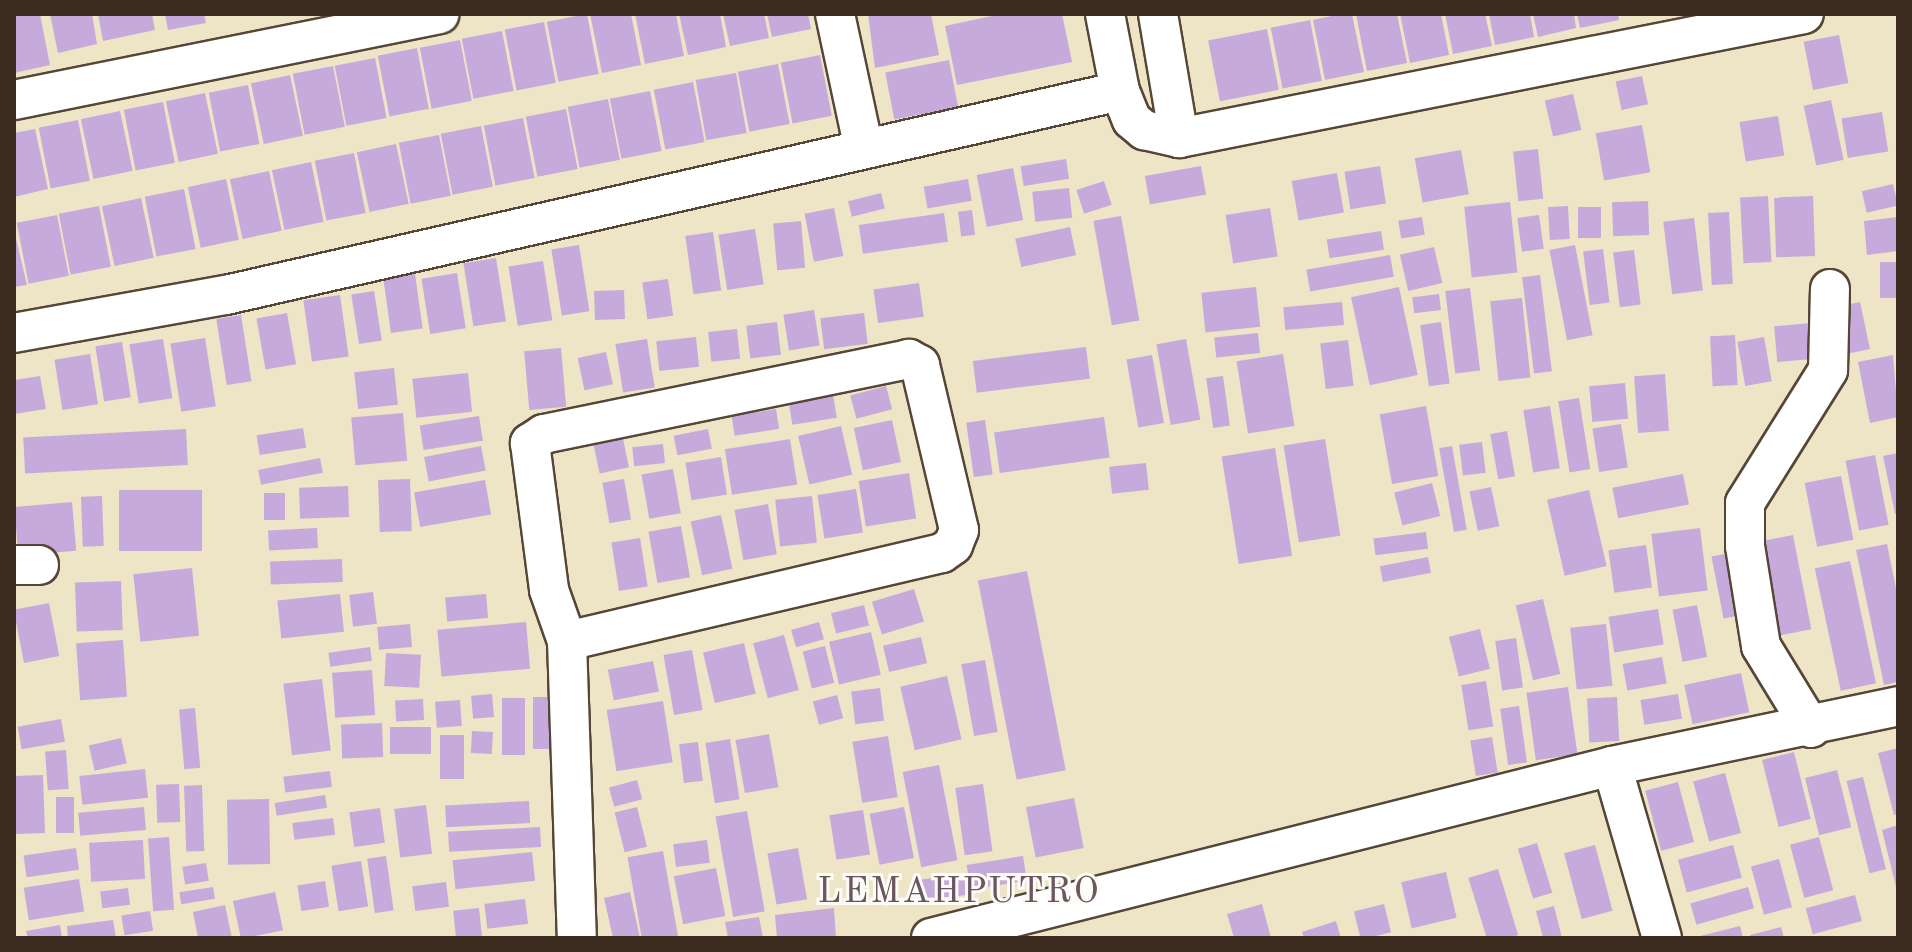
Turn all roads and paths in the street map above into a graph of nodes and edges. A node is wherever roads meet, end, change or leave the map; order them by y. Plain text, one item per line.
1 (439, 14) edge
2 (835, 14) edge
3 (1105, 14) edge
4 (1158, 14) edge
5 (1804, 14) edge
6 (1120, 91) junction
7 (14, 100) edge
8 (1179, 138) junction
9 (864, 149) junction
10 (1830, 289) dead end
11 (14, 333) edge
12 (567, 641) junction
13 (1898, 706) edge
14 (1811, 728) junction
15 (1612, 766) junction
16 (577, 938) edge
17 (931, 938) edge
18 (1662, 938) edge

1 - 7 street
2 - 9 street
3 - 6 street
4 - 8 street
5 - 8 street
6 - 8 street
6 - 9 street
9 - 11 street
10 - 14 street
12 - 12 street
12 - 16 street
13 - 14 street
14 - 15 street
15 - 17 street
15 - 18 street

